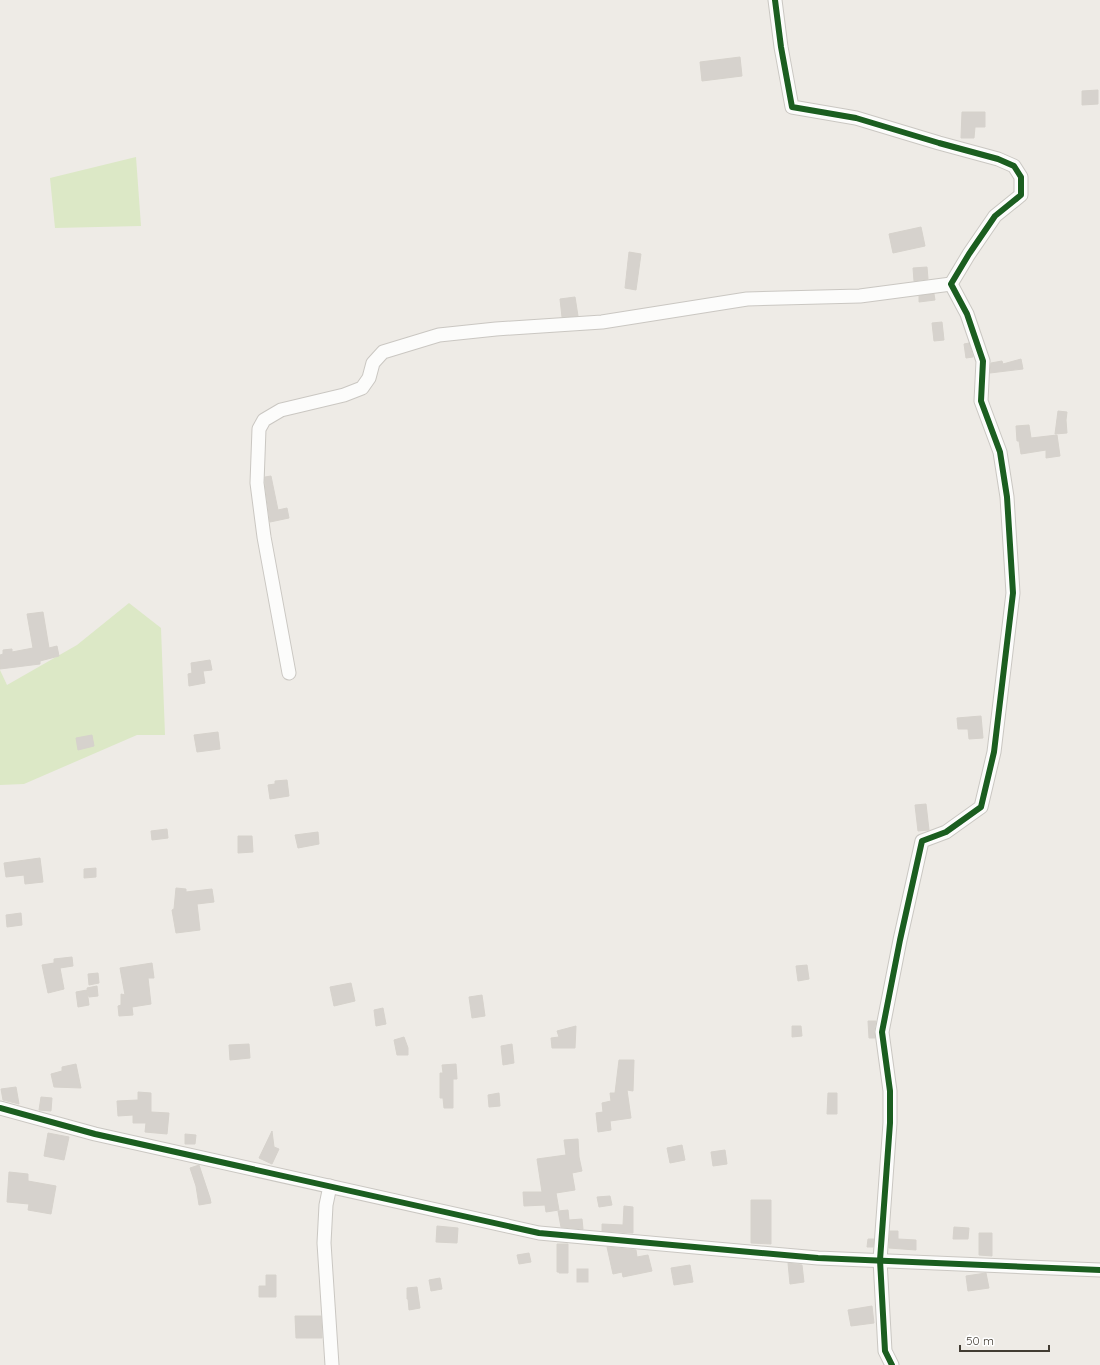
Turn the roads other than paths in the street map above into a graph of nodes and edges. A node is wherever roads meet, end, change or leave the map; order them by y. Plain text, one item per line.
1 (775, 0) edge
2 (951, 284) junction
3 (289, 673) dead end
4 (0, 1108) edge
5 (330, 1186) junction
6 (880, 1260) junction
7 (1100, 1270) edge
8 (332, 1365) edge
9 (892, 1365) edge

1 - 2 street
2 - 3 street
2 - 6 street
4 - 5 street
5 - 6 street
5 - 8 street
6 - 7 street
6 - 9 street

